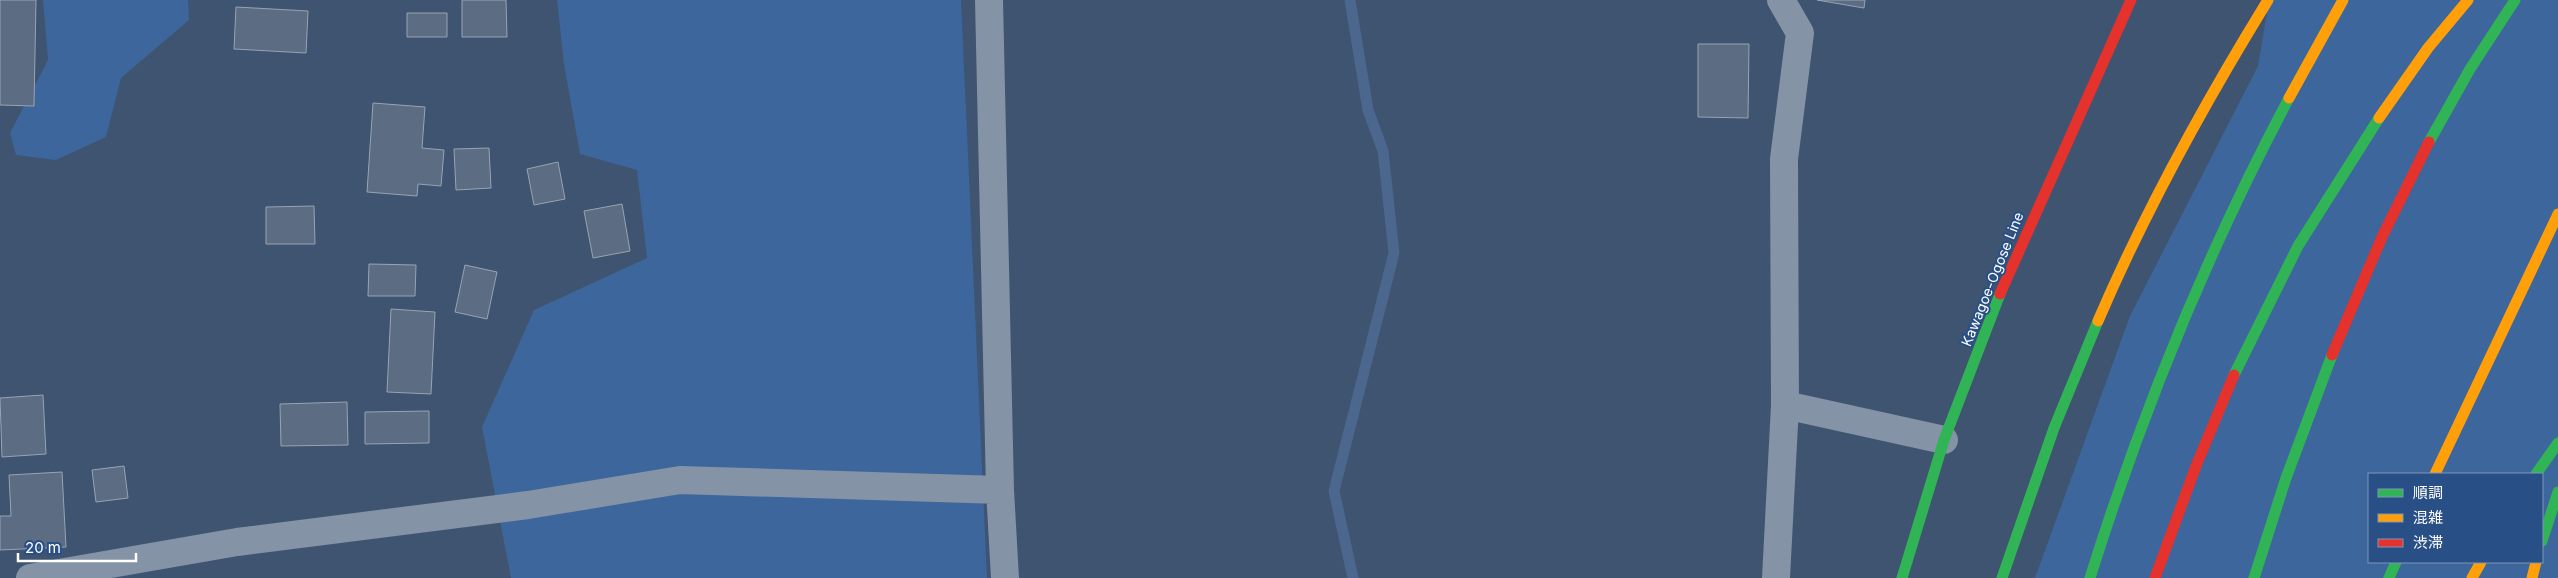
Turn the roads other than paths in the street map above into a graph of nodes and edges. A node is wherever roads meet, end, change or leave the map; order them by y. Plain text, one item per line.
1 (989, 0) edge
2 (1781, 0) edge
3 (2131, 0) edge
4 (2268, 0) edge
5 (2342, 0) edge
6 (2468, 0) edge
7 (2515, 0) edge
8 (2558, 214) edge
9 (1785, 405) junction
10 (1944, 440) junction
11 (2558, 443) edge
12 (2435, 473) edge
13 (2537, 473) edge
14 (1000, 490) junction
15 (2558, 492) edge
16 (2543, 536) edge
17 (2396, 563) edge
18 (2480, 563) edge
19 (2536, 563) edge
20 (30, 578) edge
21 (1006, 578) edge
22 (1776, 578) edge
23 (1902, 578) edge
24 (2002, 578) edge
25 (2090, 578) edge
26 (2154, 578) edge
27 (2254, 578) edge
28 (2390, 578) edge
29 (2472, 578) edge
30 (2532, 578) edge

1 - 14 street
2 - 9 street
3 - 10 main road, Kawagoe-Ogose Line
4 - 24 main road
5 - 25 main road
6 - 26 main road
7 - 27 main road
8 - 12 main road
9 - 10 street
9 - 22 street
10 - 23 main road, Kawagoe-Ogose Line
11 - 13 main road
14 - 20 street
14 - 21 street
15 - 16 main road
17 - 28 main road
18 - 29 main road
19 - 30 main road

